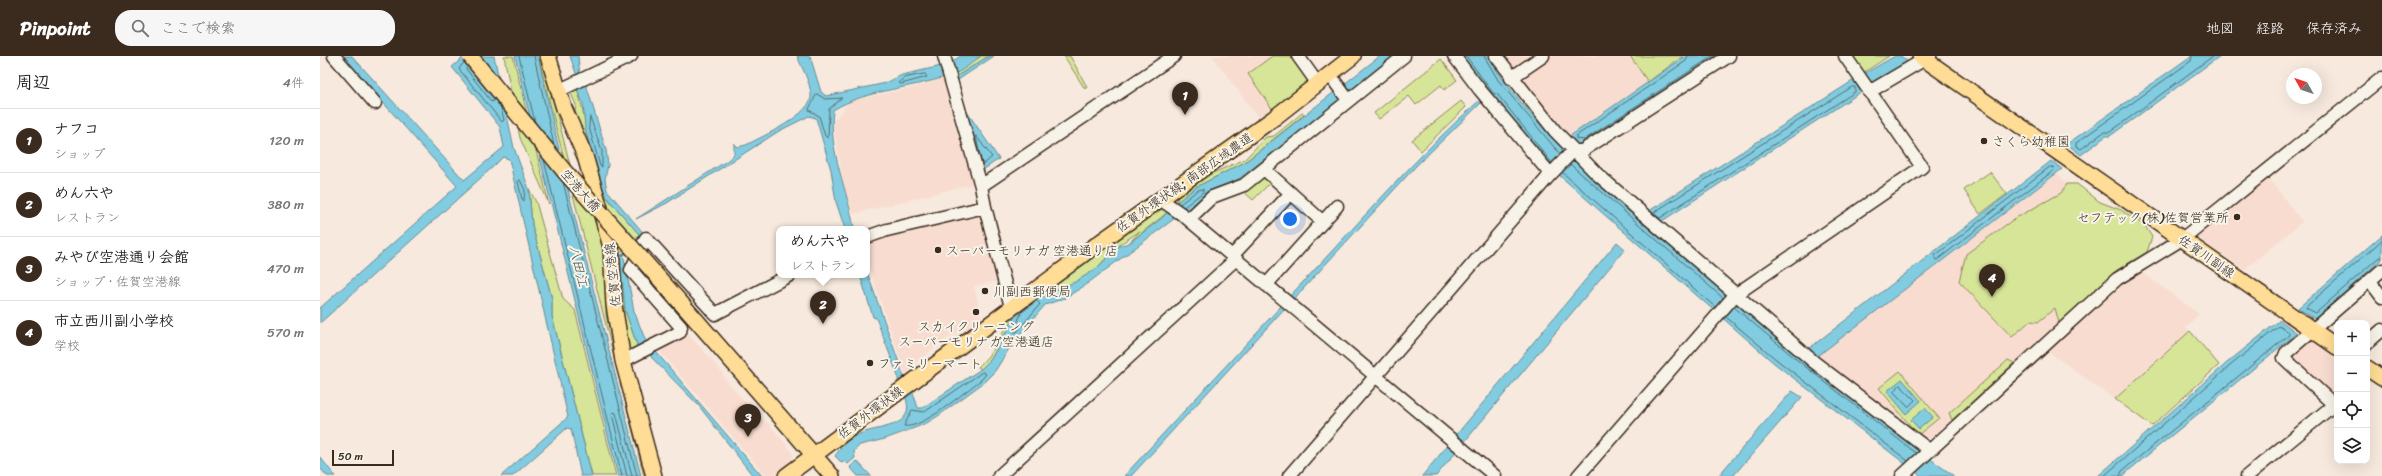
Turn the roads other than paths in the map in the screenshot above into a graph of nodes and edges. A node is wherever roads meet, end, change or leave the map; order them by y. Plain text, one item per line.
1 (334, 56) edge
2 (470, 56) edge
3 (548, 56) edge
4 (631, 56) edge
5 (1174, 56) edge
6 (1298, 56) edge
7 (1353, 56) edge
8 (1404, 56) edge
9 (1454, 56) edge
10 (1496, 56) edge
11 (1543, 56) edge
12 (1729, 56) edge
13 (1845, 56) edge
14 (1925, 57) edge
15 (947, 64) edge
16 (1511, 78) junction
17 (2382, 78) edge
18 (1334, 80) junction
19 (1318, 84) junction
20 (558, 91) junction
21 (1869, 92) junction
22 (1348, 100) junction
23 (375, 103) dead end
24 (1573, 151) junction
25 (1264, 169) junction
26 (1549, 176) junction
27 (981, 186) junction
28 (1291, 193) junction
29 (1165, 202) junction
30 (1337, 206) dead end
31 (985, 207) junction
32 (1186, 217) junction
33 (1323, 222) junction
34 (870, 236) edge
35 (2182, 239) junction
36 (1234, 258) junction
37 (2382, 270) edge
38 (784, 278) edge
39 (2370, 281) junction
40 (1266, 285) junction
41 (1735, 295) junction
42 (2382, 297) edge
43 (1010, 308) junction
44 (2312, 329) junction
45 (2382, 330) edge
46 (2370, 340) edge
47 (2334, 345) edge
48 (954, 349) joint
49 (623, 361) junction
50 (2370, 370) edge
51 (1375, 377) junction
52 (2382, 378) edge
53 (1929, 450) junction
54 (815, 454) junction
55 (1905, 475) edge
56 (654, 476) edge
57 (786, 476) edge
58 (832, 476) edge
59 (999, 476) edge
60 (1289, 476) edge
61 (1495, 476) edge
62 (1578, 476) edge
63 (2247, 476) edge

1 - 23 street
2 - 54 main road, 空港大橋, bridge
3 - 20 main road, 佐賀空港線
4 - 20 street
5 - 27 street
6 - 19 street
7 - 18 main road, 佐賀外環状線; 南部広域農道
8 - 22 street
9 - 26 street
10 - 16 street
11 - 16 street
12 - 24 street
13 - 21 street
14 - 21 street
14 - 35 main road, 佐賀川副線
15 - 27 street
16 - 24 street
17 - 35 street
18 - 19 main road, 佐賀外環状線; 南部広域農道
18 - 22 street
19 - 29 main road, 佐賀外環状線; 南部広域農道
20 - 49 main road, 佐賀空港線
21 - 41 street
22 - 25 street
24 - 26 street
24 - 41 street
25 - 28 street
25 - 32 street
26 - 51 street
27 - 31 street
28 - 33 street
28 - 36 street
29 - 32 street
29 - 43 main road, 佐賀外環状線; 南部広域農道
30 - 33 street
31 - 34 street
31 - 43 street
32 - 36 street
33 - 40 street
35 - 44 main road, 佐賀川副線
35 - 53 street
36 - 40 street
36 - 59 street
37 - 39 street
38 - 49 street
39 - 42 street
39 - 44 street
40 - 51 street
41 - 53 street
41 - 62 street
43 - 48 main road, 佐賀外環状線; 南部広域農道
44 - 47 main road, 佐賀川副線
44 - 63 street
45 - 46 street
48 - 54 main road, 佐賀外環状線
49 - 56 main road, 佐賀空港線
50 - 52 main road
51 - 60 street
51 - 61 street
53 - 55 street
54 - 57 main road, 佐賀外環状線
54 - 58 main road

